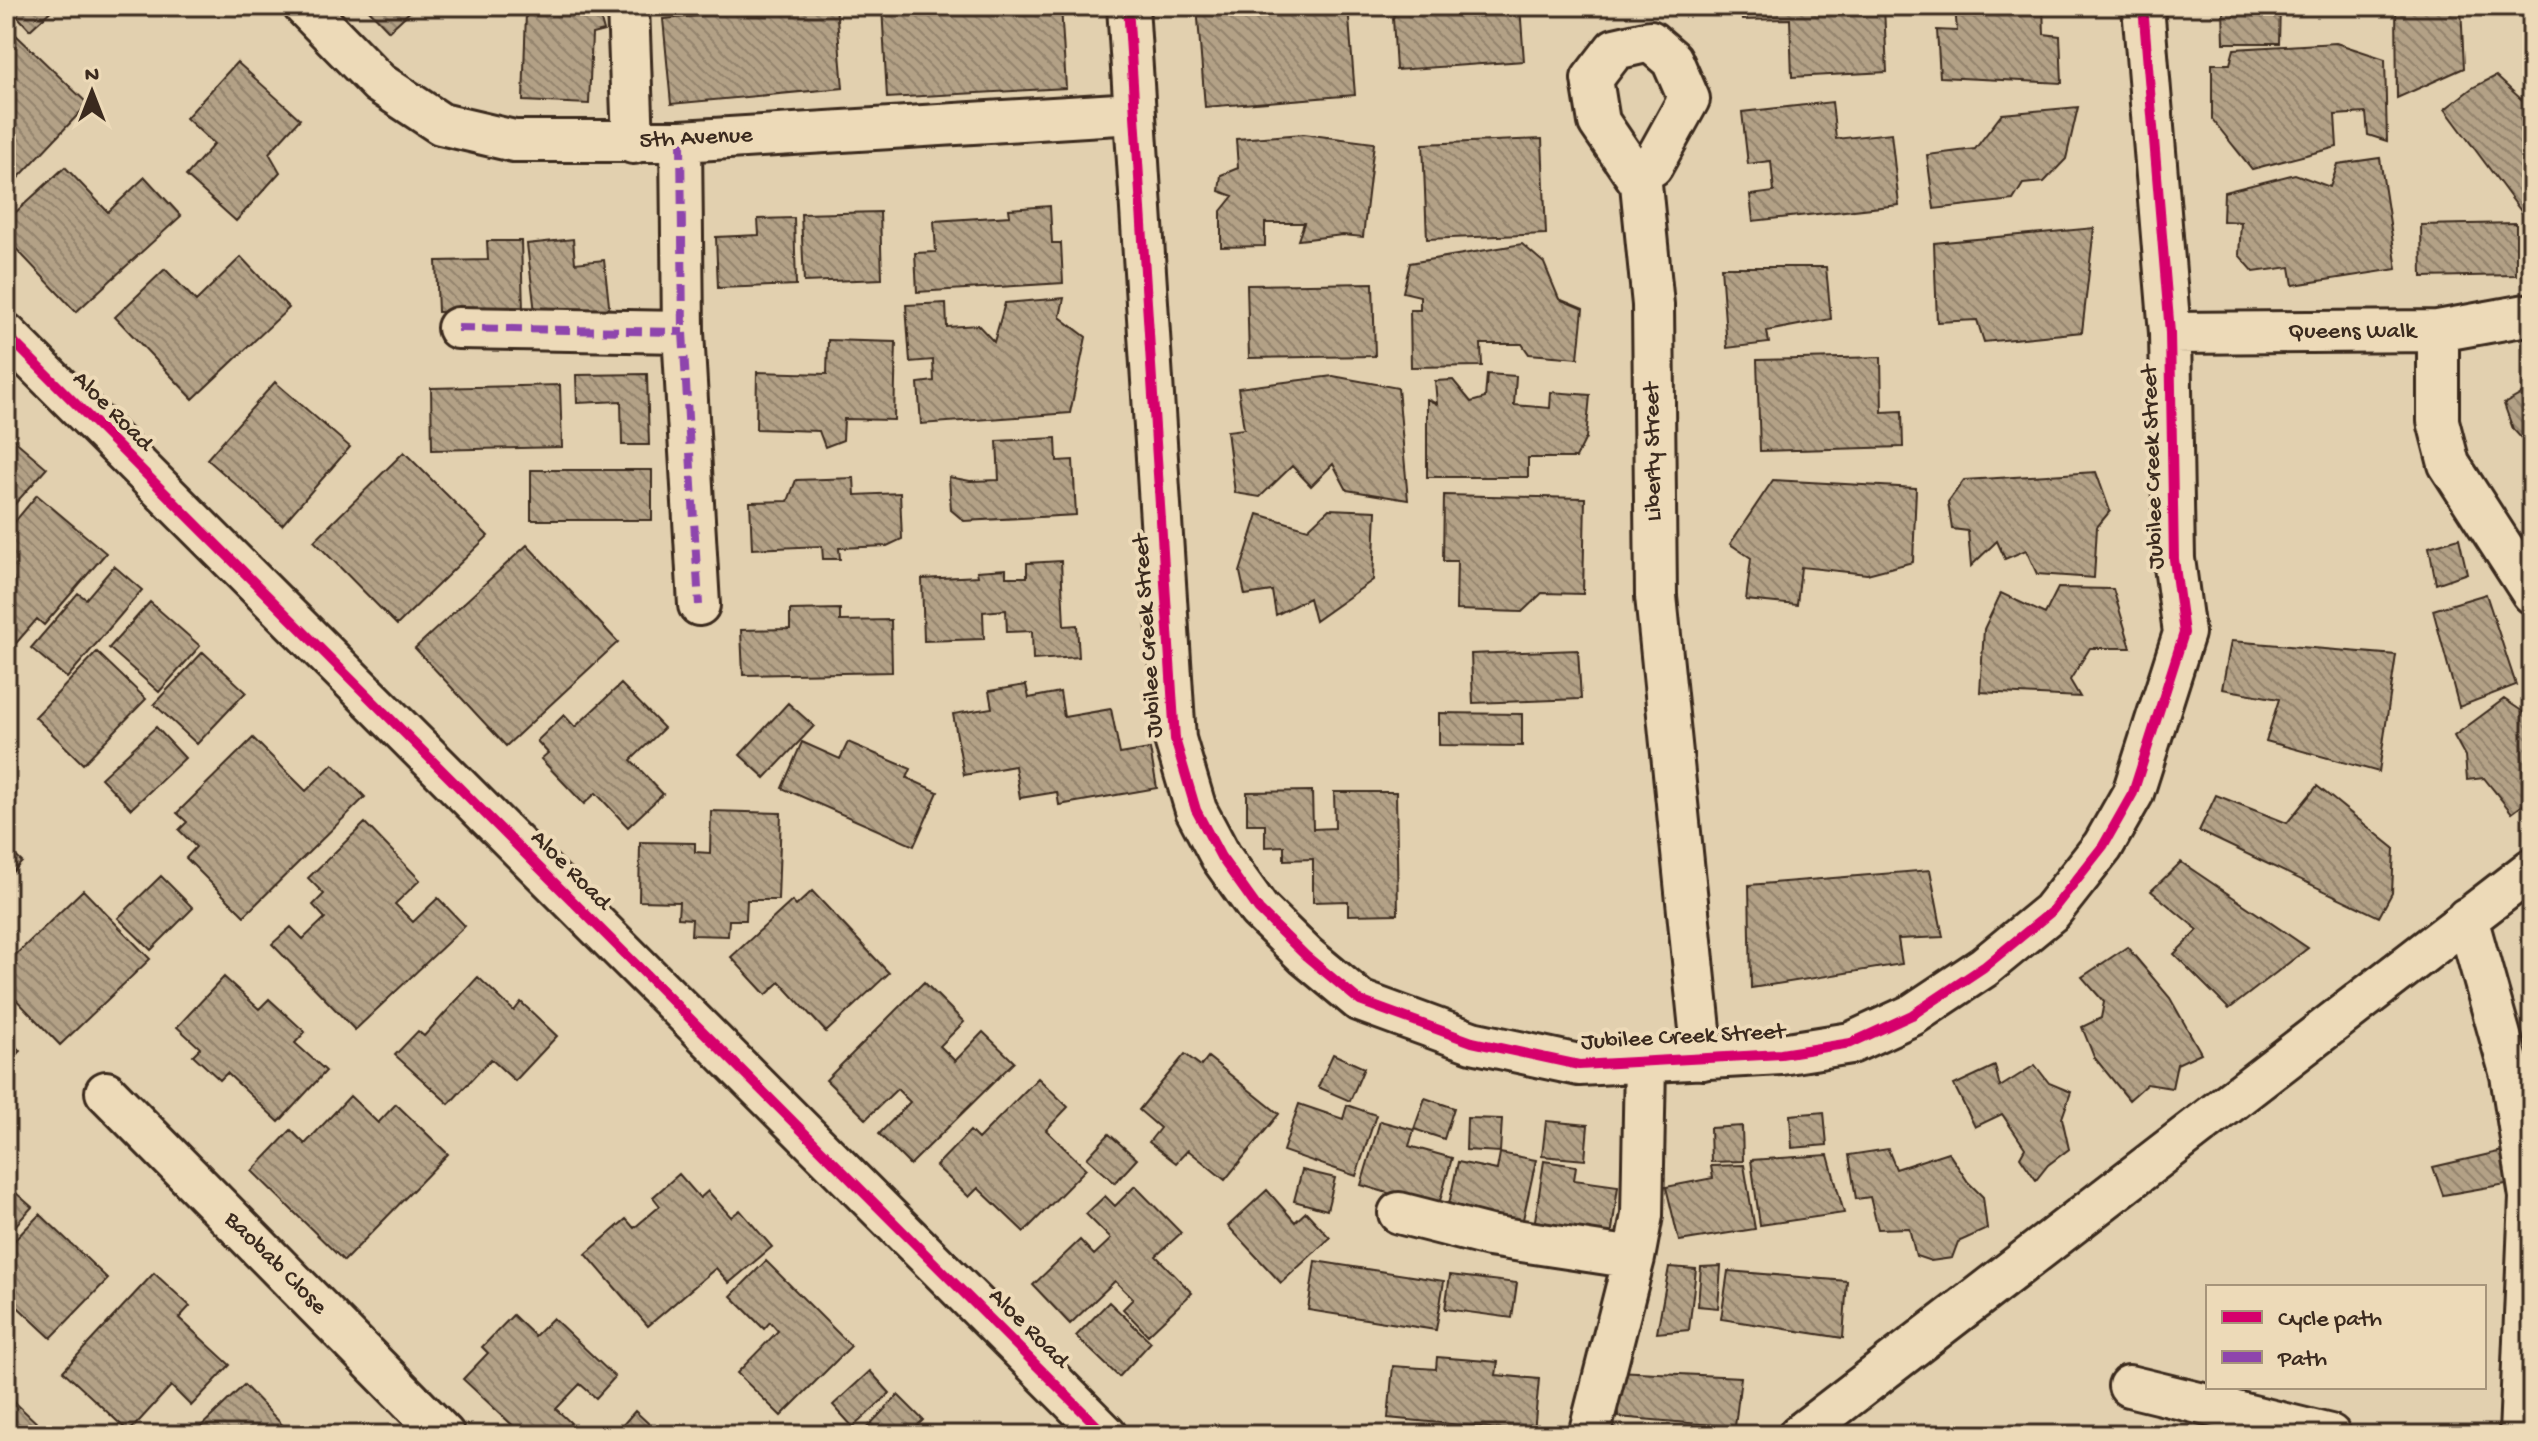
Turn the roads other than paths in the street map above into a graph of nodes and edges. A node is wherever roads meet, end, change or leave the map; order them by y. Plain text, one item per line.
1 (304, 6) edge
2 (628, 6) edge
3 (1128, 6) edge
4 (2143, 6) edge
5 (1134, 113) junction
6 (681, 141) junction
7 (633, 143) junction
8 (1652, 166) dead end
9 (2532, 314) edge
10 (458, 328) dead end
11 (2438, 331) junction
12 (683, 332) junction
13 (2170, 333) junction
14 (6, 334) edge
15 (2532, 593) edge
16 (699, 605) dead end
17 (2532, 869) edge
18 (2467, 918) junction
19 (1703, 1059) junction
20 (1645, 1064) junction
21 (106, 1092) dead end
22 (1399, 1213) dead end
23 (1634, 1258) junction
24 (2129, 1386) dead end
25 (444, 1435) edge
26 (1106, 1435) edge
27 (1589, 1435) edge
28 (1799, 1435) edge
29 (2330, 1435) edge
30 (2520, 1435) edge

1 - 7 street, 5th Avenue
2 - 7 street
3 - 5 street, Jubilee Creek Street
4 - 13 street, Jubilee Creek Street
5 - 6 street, 5th Avenue
5 - 20 street, Jubilee Creek Street
6 - 7 street, 5th Avenue
6 - 12 street
8 - 19 street, Liberty Street
9 - 11 street, Queens Walk
10 - 12 street
11 - 13 street, Queens Walk
11 - 15 street
12 - 16 street
13 - 19 street, Jubilee Creek Street
14 - 26 street, Aloe Road
17 - 18 street
18 - 28 street
18 - 30 street
19 - 20 street, Jubilee Creek Street
20 - 23 street
21 - 25 street, Baobab Close
22 - 23 street
23 - 27 street
24 - 29 street

